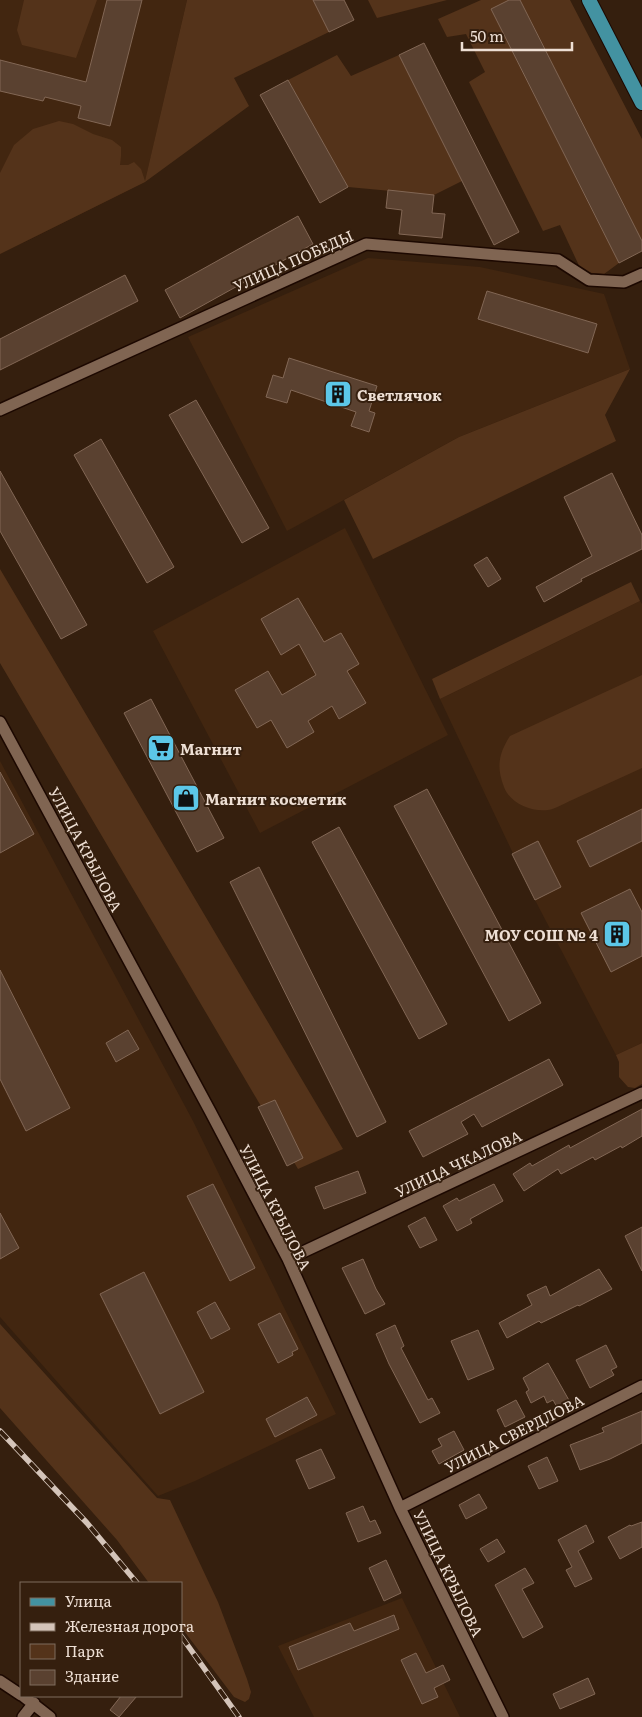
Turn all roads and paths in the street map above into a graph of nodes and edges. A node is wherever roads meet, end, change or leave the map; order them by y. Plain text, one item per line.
1 (589, 0) edge
2 (642, 103) edge
3 (642, 274) edge
4 (0, 410) edge
5 (0, 722) edge
6 (642, 1093) edge
7 (288, 1259) junction
8 (642, 1386) edge
9 (400, 1508) junction
10 (0, 1681) edge
11 (20, 1694) edge
12 (25, 1697) edge
13 (34, 1703) junction
14 (23, 1717) edge
15 (50, 1717) edge
16 (503, 1717) edge

1 - 2 main road
3 - 4 street, УЛИЦА ПОБЕДЫ
5 - 7 street, УЛИЦА КРЫЛОВА
6 - 7 street, УЛИЦА ЧКАЛОВА
7 - 9 street, УЛИЦА КРЫЛОВА
8 - 9 street, УЛИЦА СВЕРДЛОВА
9 - 16 street, УЛИЦА КРЫЛОВА
10 - 11 street
12 - 13 street
13 - 14 street
13 - 15 street

